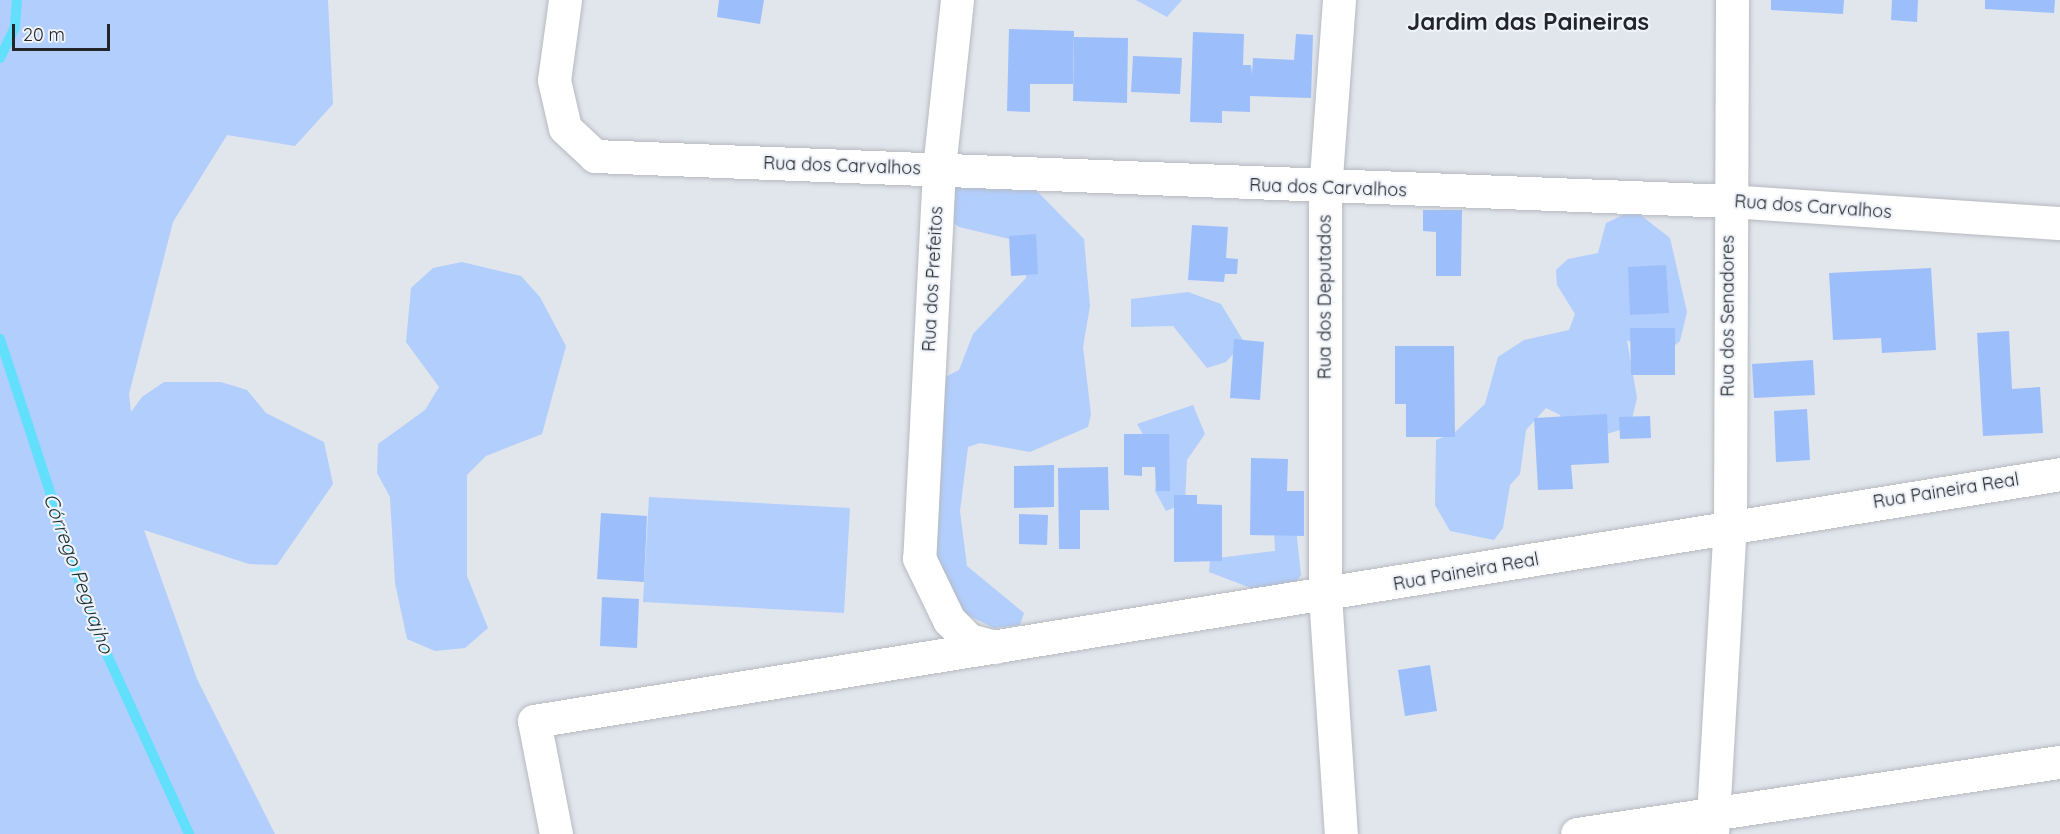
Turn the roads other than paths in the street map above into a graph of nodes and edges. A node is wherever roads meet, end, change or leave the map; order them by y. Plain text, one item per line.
1 (565, 0) edge
2 (957, 0) edge
3 (1340, 0) edge
4 (1732, 0) edge
5 (939, 169) junction
6 (1325, 189) junction
7 (1728, 201) junction
8 (2060, 223) edge
9 (2060, 474) edge
10 (1730, 524) junction
11 (919, 558) joint
12 (1325, 595) junction
13 (995, 647) junction
14 (2060, 762) edge
15 (1712, 823) edge
16 (556, 834) edge
17 (1341, 834) edge
18 (1577, 834) edge

1 - 5 street, Rua dos Carvalhos
2 - 5 street, Rua dos Prefeitos
3 - 6 street, Rua dos Deputados
4 - 7 street, Rua dos Senadores
5 - 6 street, Rua dos Carvalhos
5 - 11 street, Rua dos Prefeitos
6 - 7 street, Rua dos Carvalhos
6 - 12 street, Rua dos Deputados
7 - 8 street, Rua dos Carvalhos
7 - 10 street, Rua dos Senadores
9 - 10 street, Rua Paineira Real
10 - 12 street, Rua Paineira Real
10 - 15 street, Rua dos Senadores
11 - 13 street, Rua Paineira Real
12 - 13 street, Rua Paineira Real
12 - 17 street, Rua dos Deputados
13 - 16 street
14 - 15 street
15 - 18 street

